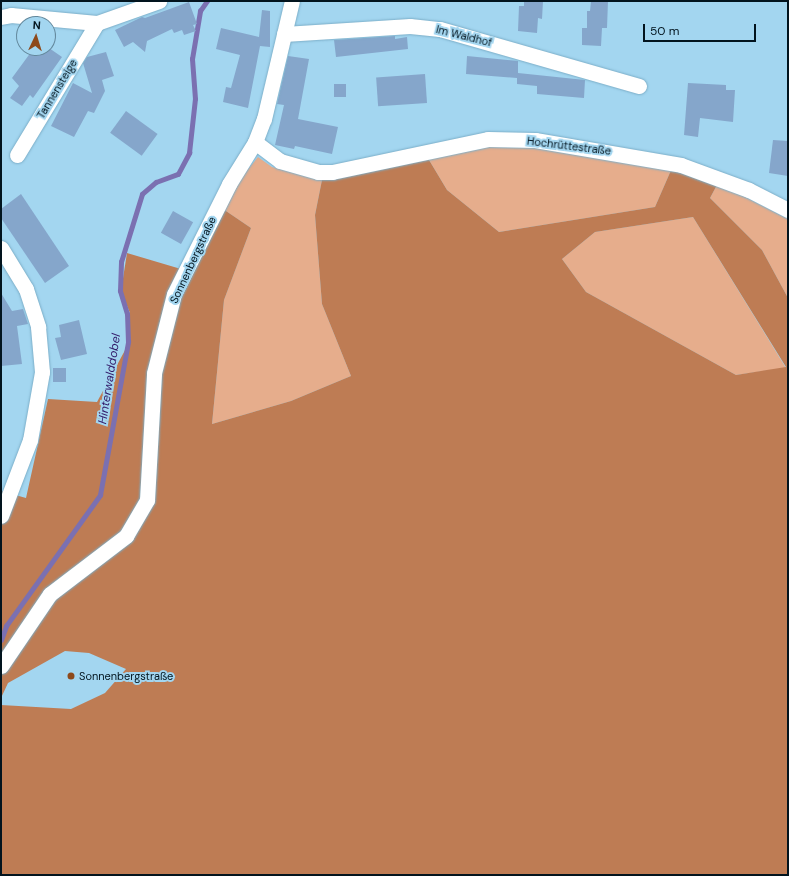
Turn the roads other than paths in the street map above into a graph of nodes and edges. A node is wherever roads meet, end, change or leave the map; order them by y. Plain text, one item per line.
1 (159, 1) edge
2 (292, 1) edge
3 (1, 17) edge
4 (97, 23) junction
5 (284, 34) junction
6 (638, 86) dead end
7 (255, 142) junction
8 (17, 155) dead end
9 (788, 210) edge
10 (1, 248) edge
11 (1, 516) edge
12 (1, 666) edge

1 - 4 street
2 - 5 street, Sonnenbergstraße
3 - 4 street
4 - 8 street, Tannensteige
5 - 6 street, Im Waldhof
5 - 7 street, Sonnenbergstraße
7 - 9 street, Hochrüttestraße
7 - 12 street, Sonnenbergstraße
10 - 11 street

